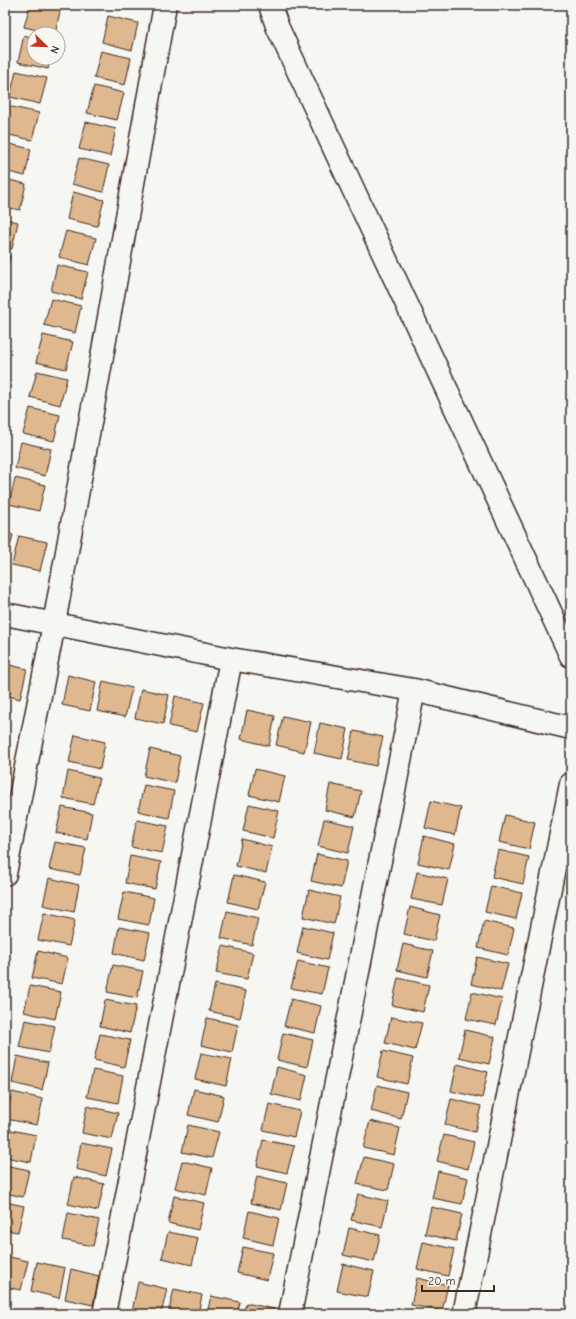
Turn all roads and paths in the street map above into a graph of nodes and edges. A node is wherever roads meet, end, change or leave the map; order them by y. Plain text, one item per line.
1 (165, 5) edge
2 (270, 5) edge
3 (5, 614) edge
4 (54, 624) junction
5 (571, 656) edge
6 (231, 659) junction
7 (414, 690) junction
8 (571, 728) edge
9 (571, 784) edge
10 (5, 874) edge
11 (104, 1314) edge
12 (290, 1314) edge
13 (464, 1314) edge

1 - 4 street
2 - 5 street
3 - 4 street
4 - 6 street
4 - 10 street
6 - 7 street
6 - 11 street
7 - 8 street
7 - 12 street
9 - 13 street

